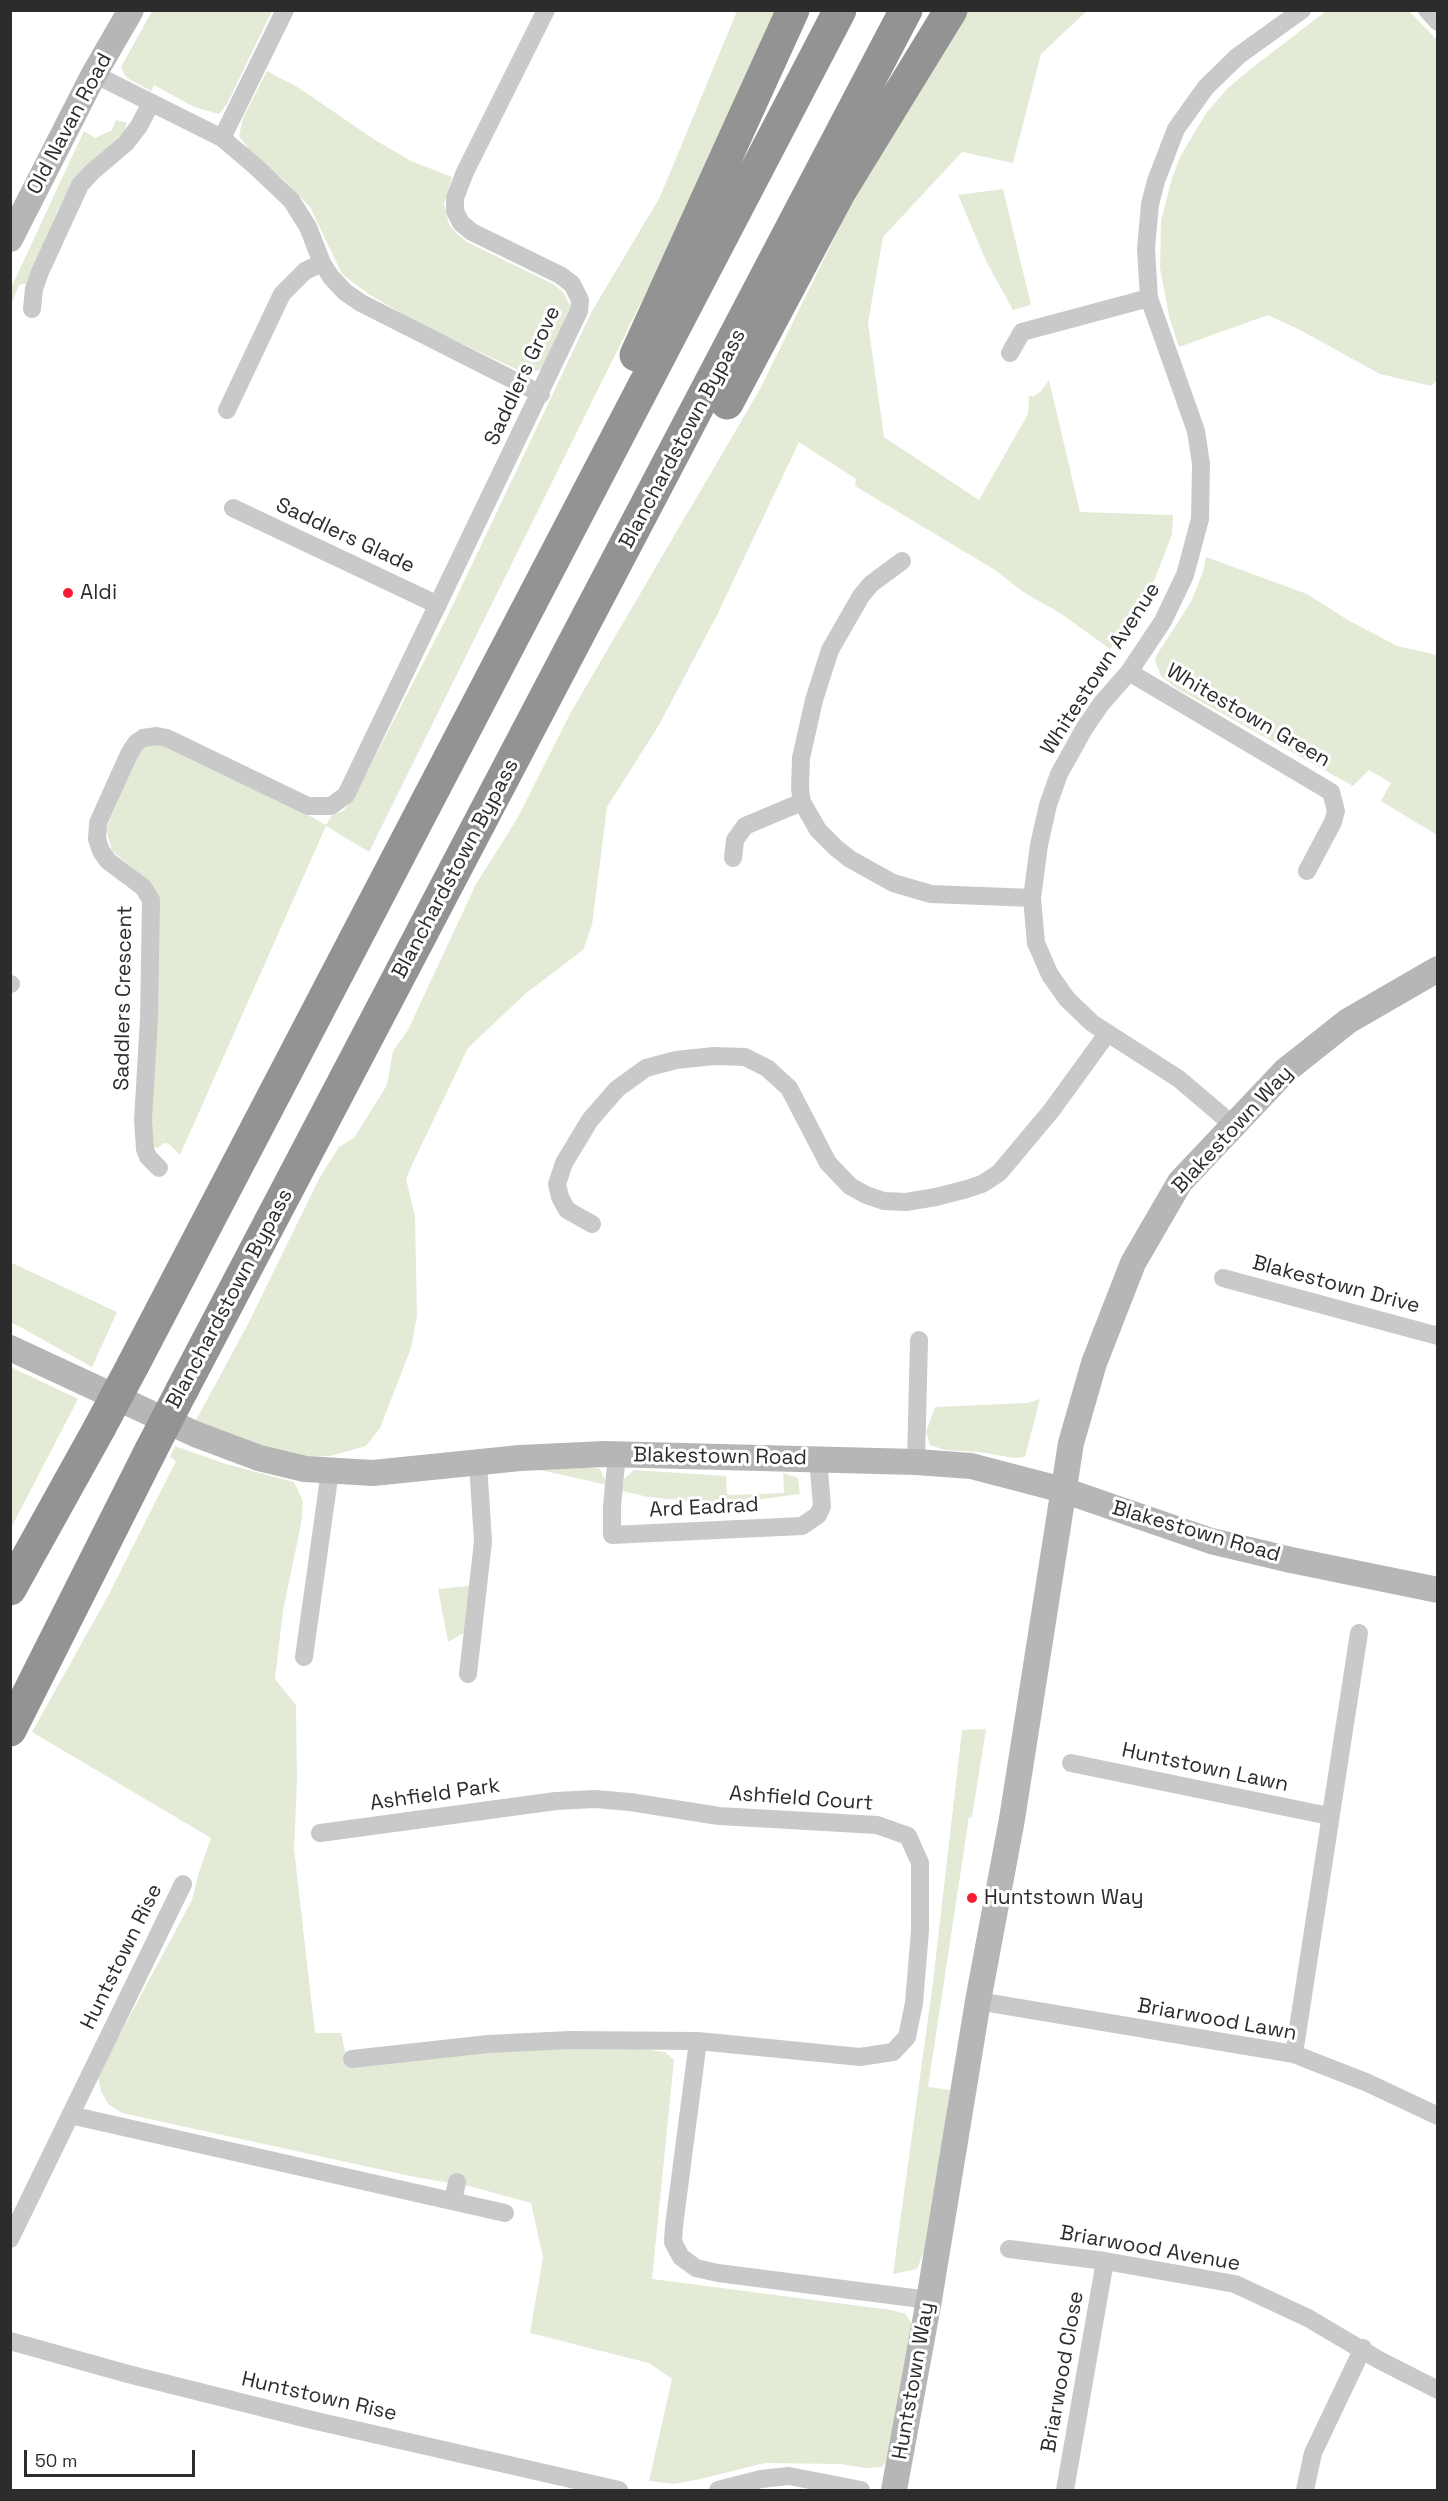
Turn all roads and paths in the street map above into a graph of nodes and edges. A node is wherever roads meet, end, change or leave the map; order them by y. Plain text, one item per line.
1 (131, 10) edge
2 (285, 10) edge
3 (546, 10) edge
4 (793, 10) edge
5 (840, 10) edge
6 (906, 10) edge
7 (951, 10) edge
8 (1302, 10) edge
9 (1426, 10) edge
10 (1437, 22) edge
11 (94, 74) junction
12 (151, 103) junction
13 (222, 138) junction
14 (10, 239) edge
15 (322, 263) junction
16 (1149, 298) junction
17 (32, 309) dead end
18 (1010, 353) dead end
19 (541, 394) junction
20 (227, 410) dead end
21 (233, 508) dead end
22 (902, 561) dead end
23 (438, 605) junction
24 (1129, 672) junction
25 (492, 801) junction
26 (802, 802) junction
27 (331, 806) joint
28 (733, 858) dead end
29 (1307, 871) dead end
30 (1032, 898) junction
31 (1437, 969) edge
32 (1107, 1034) junction
33 (1233, 1125) junction
34 (159, 1168) dead end
35 (220, 1197) junction
36 (592, 1224) dead end
37 (1222, 1278) dead end
38 (1437, 1336) edge
39 (919, 1340) dead end
40 (10, 1348) edge
41 (617, 1454) junction
42 (818, 1459) junction
43 (916, 1462) junction
44 (477, 1463) junction
45 (330, 1471) junction
46 (1063, 1491) junction
47 (10, 1590) edge
48 (1437, 1590) edge
49 (1359, 1632) dead end
50 (304, 1657) dead end
51 (468, 1674) dead end
52 (10, 1730) edge
53 (1071, 1763) dead end
54 (556, 1802) joint
55 (1329, 1816) junction
56 (320, 1833) dead end
57 (183, 1884) dead end
58 (978, 2001) junction
59 (698, 2041) junction
60 (1294, 2054) junction
61 (352, 2059) dead end
62 (70, 2115) junction
63 (1437, 2116) edge
64 (457, 2182) dead end
65 (453, 2201) junction
66 (505, 2213) dead end
67 (10, 2239) edge
68 (1009, 2249) dead end
69 (1105, 2261) junction
70 (929, 2300) junction
71 (10, 2341) edge
72 (1363, 2348) junction
73 (1437, 2390) edge
74 (619, 2490) edge
75 (718, 2490) edge
76 (861, 2490) edge
77 (894, 2490) edge
78 (1065, 2490) edge
79 (1305, 2490) edge

1 - 11 street, Old Navan Road
2 - 13 street
3 - 19 street, Saddlers Grove
4 - 35 highway
5 - 35 highway
6 - 25 highway, Blanchardstown Bypass
7 - 25 highway
8 - 16 street, Whitestown Avenue
9 - 10 street
11 - 12 street
11 - 14 street, Old Navan Road
12 - 13 street
12 - 17 street
13 - 15 street
15 - 19 street
15 - 20 street
16 - 18 street
16 - 24 street, Whitestown Avenue
19 - 23 street, Saddlers Grove
21 - 23 street, Saddlers Glade
22 - 26 street
23 - 27 street, Saddlers Grove
24 - 29 street, Whitestown Green
24 - 30 street, Whitestown Avenue
25 - 52 highway, Blanchardstown Bypass, bridge
26 - 28 street
26 - 30 street
27 - 34 street, Saddlers Crescent
30 - 32 street, Whitestown Avenue
31 - 33 street, Blakestown Way
32 - 33 street, Whitestown Avenue
32 - 36 street
33 - 46 street, Blakestown Way
35 - 47 highway, bridge
37 - 38 street, Blakestown Drive
39 - 43 street
40 - 45 street, Blakestown Road
41 - 42 street, Blakestown Road
41 - 42 street, Ard Eadrad
41 - 44 street, Blakestown Road
42 - 43 street, Blakestown Road
43 - 46 street, Blakestown Road
44 - 45 street, Blakestown Road
44 - 51 street
45 - 50 street
46 - 48 street, Blakestown Road
46 - 58 street, Huntstown Way
49 - 55 street
53 - 55 street, Huntstown Lawn
54 - 56 street, Ashfield Park
54 - 59 street, Ashfield Court
55 - 60 street
57 - 62 street, Huntstown Rise
58 - 60 street, Briarwood Lawn
58 - 70 street, Huntstown Way
59 - 61 street, Ashfield Court
59 - 70 street
60 - 63 street, Briarwood Lawn
62 - 65 street
62 - 67 street, Huntstown Rise
64 - 65 street
65 - 66 street
68 - 69 street, Briarwood Avenue
69 - 72 street, Briarwood Avenue
69 - 78 street, Briarwood Close
70 - 77 street, Huntstown Way
71 - 74 street, Huntstown Rise
72 - 73 street, Briarwood Avenue
72 - 79 street
75 - 76 street

